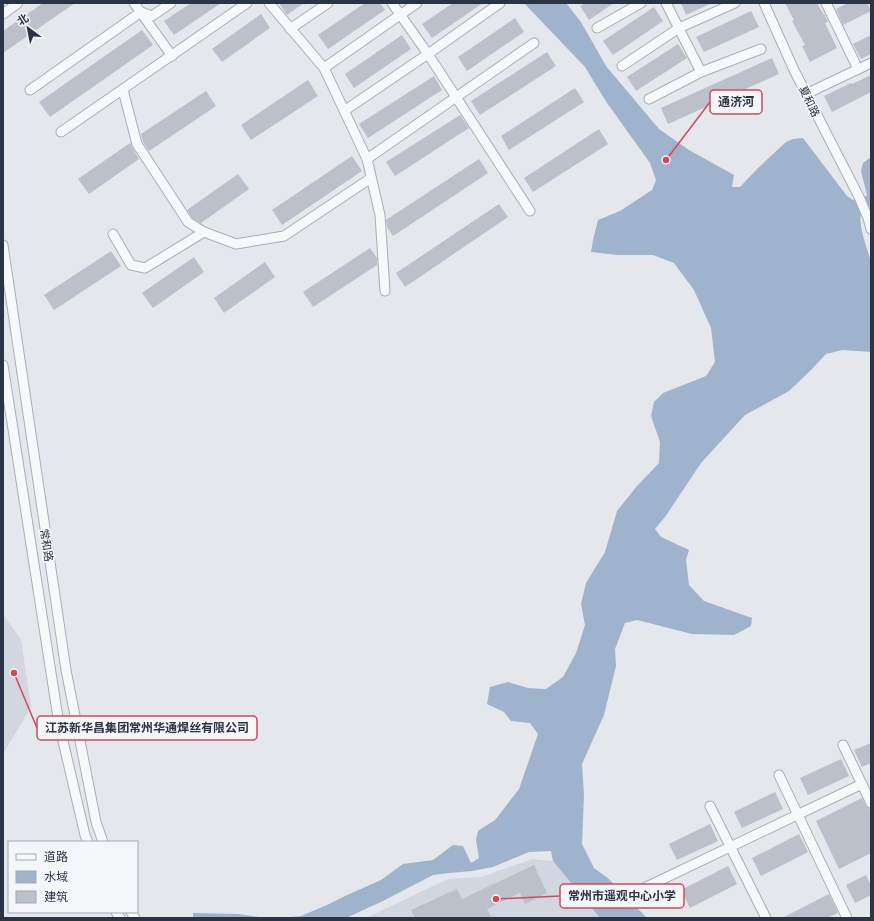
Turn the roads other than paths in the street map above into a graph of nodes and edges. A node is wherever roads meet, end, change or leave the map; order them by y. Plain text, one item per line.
1 (18, 3) edge
2 (134, 3) edge
3 (171, 3) edge
4 (248, 3) edge
5 (268, 3) edge
6 (328, 3) edge
7 (392, 3) edge
8 (417, 3) edge
9 (500, 3) edge
10 (641, 3) edge
11 (666, 3) edge
12 (735, 3) edge
13 (764, 3) edge
14 (826, 3) edge
15 (141, 12) junction
16 (3, 14) edge
17 (400, 15) junction
18 (597, 28) dead end
19 (679, 28) junction
20 (290, 29) junction
21 (534, 43) dead end
22 (761, 50) dead end
23 (428, 54) junction
24 (172, 56) junction
25 (871, 63) edge
26 (622, 66) dead end
27 (324, 68) junction
28 (858, 69) junction
29 (701, 72) junction
30 (30, 90) dead end
31 (123, 90) junction
32 (806, 94) junction
33 (456, 97) junction
34 (649, 99) dead end
35 (344, 111) junction
36 (61, 132) dead end
37 (367, 159) junction
38 (371, 178) junction
39 (530, 211) dead end
40 (871, 229) edge
41 (204, 232) junction
42 (112, 234) dead end
43 (3, 245) edge
44 (385, 291) dead end
45 (3, 365) edge
46 (843, 744) dead end
47 (779, 775) dead end
48 (862, 784) junction
49 (871, 803) edge
50 (710, 806) dead end
51 (798, 815) junction
52 (88, 841) edge
53 (103, 841) edge
54 (730, 846) junction
55 (642, 889) dead end
56 (766, 918) edge
57 (847, 918) edge

1 - 16 street
2 - 15 street
3 - 15 street
4 - 24 street
5 - 20 street
6 - 20 street
7 - 17 street
8 - 17 street
9 - 23 street
10 - 18 street
11 - 19 street
12 - 19 street
13 - 32 street, 夏和路
14 - 28 street
15 - 24 street
15 - 30 street
17 - 23 street
17 - 27 street
19 - 26 street
19 - 29 street
20 - 27 street
21 - 33 street
22 - 29 street
23 - 33 street
23 - 35 street
24 - 31 street
25 - 28 street
27 - 35 street
28 - 32 street
29 - 34 street
31 - 36 street
31 - 41 street
32 - 40 street, 夏和路
33 - 37 street
33 - 39 street
35 - 37 street
37 - 38 street
38 - 41 street
38 - 44 street
41 - 42 street
43 - 53 street, 常和路
45 - 52 street, 常和路
46 - 48 street
47 - 51 street
48 - 49 street
48 - 51 street
50 - 54 street
51 - 54 street
51 - 57 street
54 - 55 street
54 - 56 street

